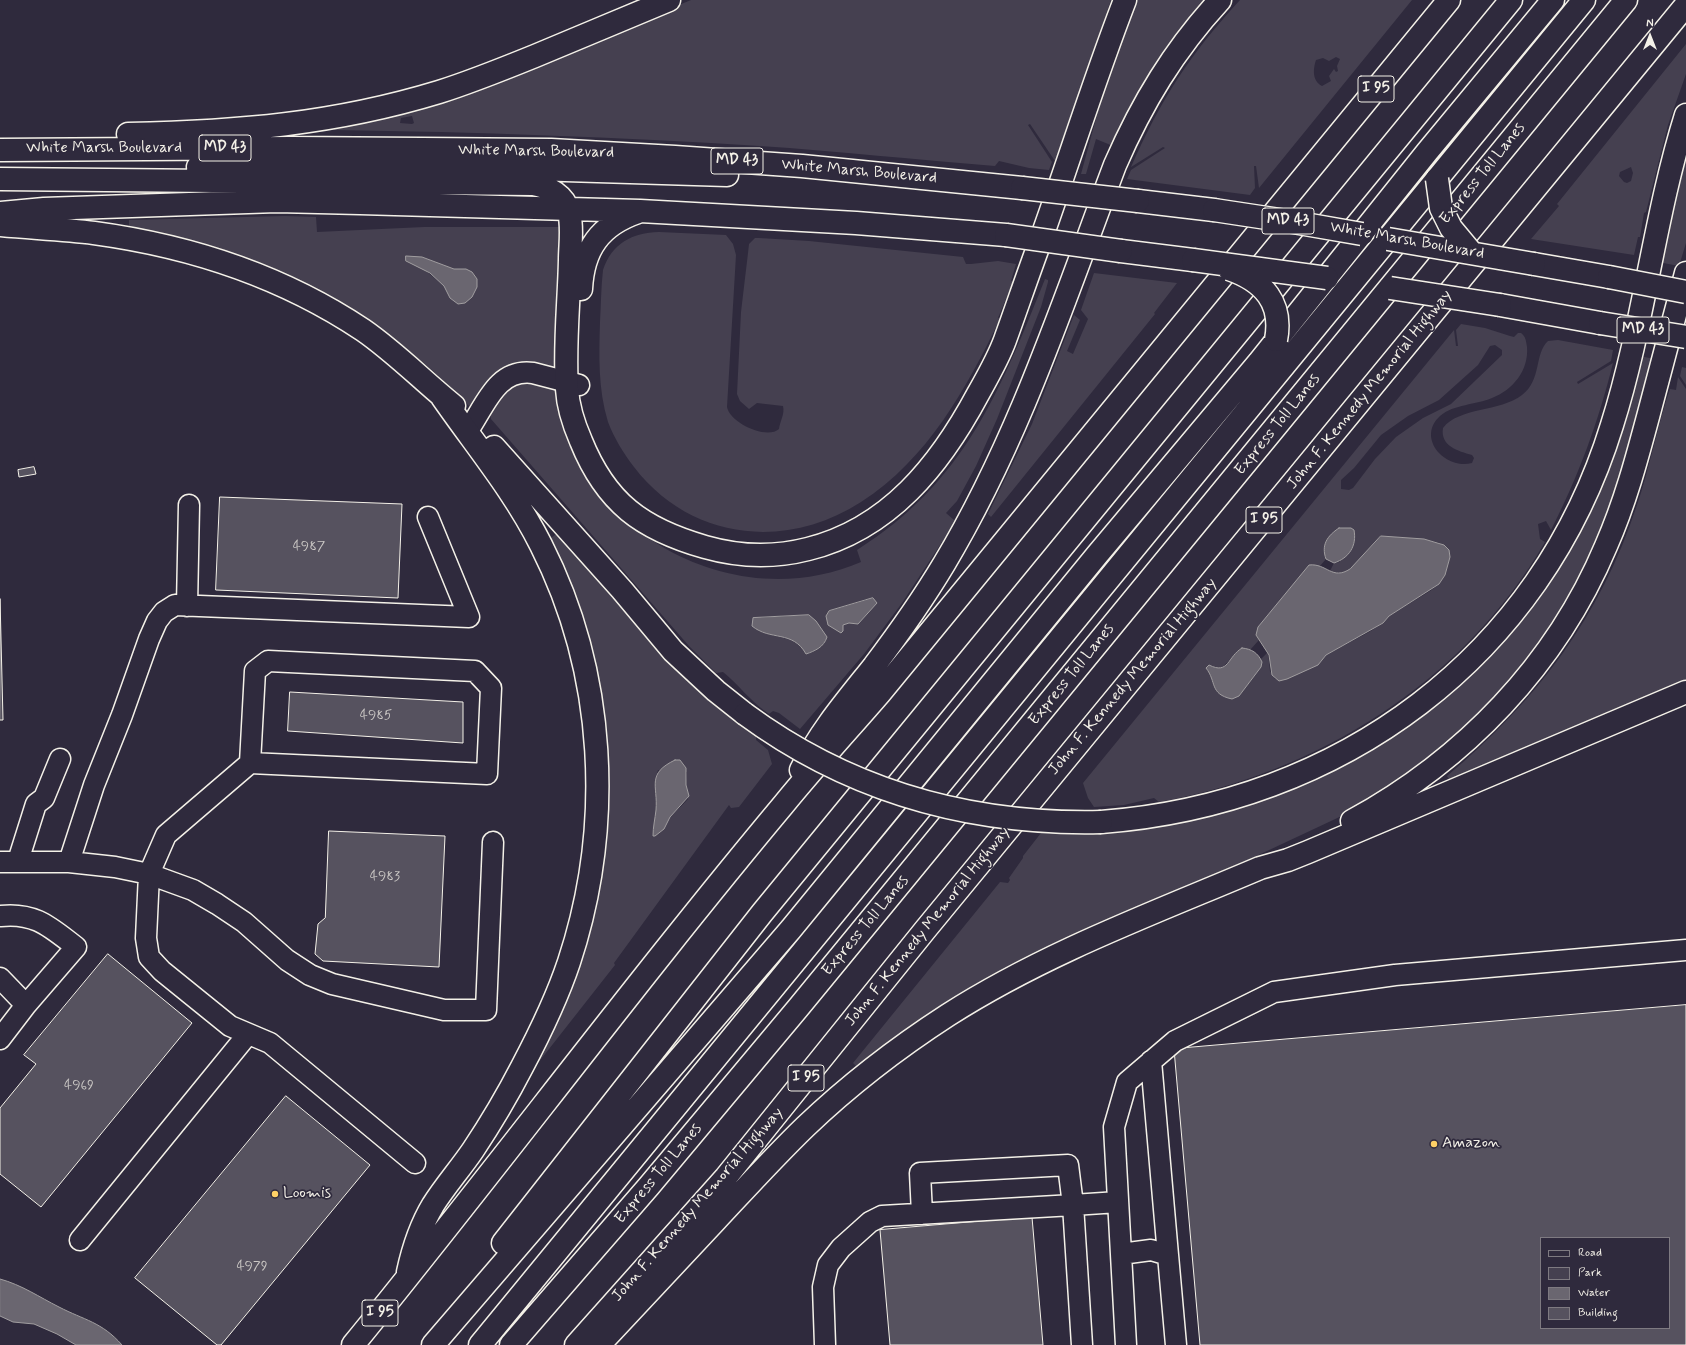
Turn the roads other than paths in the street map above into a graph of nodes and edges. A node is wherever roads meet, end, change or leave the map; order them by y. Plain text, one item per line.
1 (669, 0) edge
2 (1125, 0) edge
3 (1220, 0) edge
4 (1449, 0) edge
5 (1511, 0) edge
6 (1553, 0) edge
7 (1584, 0) edge
8 (1626, 0) edge
9 (1686, 5) edge
10 (1686, 115) edge
11 (0, 136) edge
12 (0, 150) edge
13 (0, 170) edge
14 (0, 178) edge
15 (1437, 179) junction
16 (1021, 192) junction
17 (568, 209) junction
18 (640, 211) junction
19 (0, 212) edge
20 (0, 225) edge
21 (1362, 234) junction
22 (1388, 239) junction
23 (1471, 252) junction
24 (1184, 259) junction
25 (1686, 273) edge
26 (1327, 278) junction
27 (1353, 282) junction
28 (1686, 292) edge
29 (1686, 337) edge
30 (1276, 340) junction
31 (573, 384) junction
32 (470, 428) junction
33 (189, 505) dead end
34 (428, 516) dead end
35 (187, 606) junction
36 (1686, 692) edge
37 (60, 759) dead end
38 (250, 763) junction
39 (784, 803) junction
40 (493, 842) dead end
41 (16, 862) edge
42 (69, 862) junction
43 (1260, 868) junction
44 (149, 874) junction
45 (0, 916) edge
46 (1686, 950) edge
47 (0, 978) edge
48 (26, 1005) junction
49 (248, 1034) junction
50 (0, 1039) edge
51 (1151, 1061) junction
52 (415, 1163) dead end
53 (1118, 1202) junction
54 (1073, 1205) junction
55 (922, 1214) junction
56 (80, 1240) dead end
57 (1121, 1254) junction
58 (1168, 1256) junction
59 (406, 1280) junction
60 (353, 1345) edge
61 (421, 1345) edge
62 (433, 1345) edge
63 (480, 1345) edge
64 (511, 1345) edge
65 (576, 1345) edge
66 (600, 1345) edge
67 (824, 1345) edge
68 (1082, 1345) edge
69 (1126, 1345) edge
70 (1176, 1345) edge

1 - 11 highway
2 - 31 highway
3 - 39 highway
4 - 39 highway, I 95
5 - 61 highway
6 - 21 highway
7 - 15 highway
8 - 64 highway, Express Toll Lanes
9 - 65 highway, John F. Kennedy Memorial Highway / I 95
10 - 32 highway, bridge
12 - 16 highway, White Marsh Boulevard / MD 43
13 - 16 highway
14 - 17 highway
15 - 22 highway
15 - 23 highway, bridge
16 - 21 highway, White Marsh Boulevard / MD 43, bridge
17 - 18 highway, MD 43
17 - 19 highway, MD 43
17 - 31 highway
18 - 24 highway, MD 43, bridge
18 - 31 highway
20 - 32 highway
21 - 22 highway, White Marsh Boulevard / MD 43
21 - 26 highway
22 - 23 highway, White Marsh Boulevard / MD 43, bridge
22 - 27 highway
23 - 28 highway, White Marsh Boulevard / MD 43, bridge
24 - 26 highway, MD 43, bridge
24 - 30 highway, bridge
25 - 43 highway
26 - 27 highway, MD 43
26 - 30 highway
27 - 29 highway, MD 43, bridge
27 - 63 highway
30 - 62 highway
31 - 32 street
32 - 59 highway
33 - 35 street
34 - 35 street
35 - 42 street
36 - 43 highway
37 - 41 street
38 - 38 street
38 - 44 street
39 - 59 highway, I 95
40 - 44 street
41 - 42 street
42 - 44 street
43 - 66 highway
44 - 49 street
45 - 48 street
46 - 51 street
47 - 48 street
48 - 50 street
49 - 52 street
49 - 56 street
51 - 53 street
51 - 58 street
53 - 54 street
53 - 57 street
54 - 55 street
54 - 55 street
54 - 68 street
55 - 67 street
57 - 58 street
57 - 69 street
58 - 70 street
59 - 60 highway, I 95

